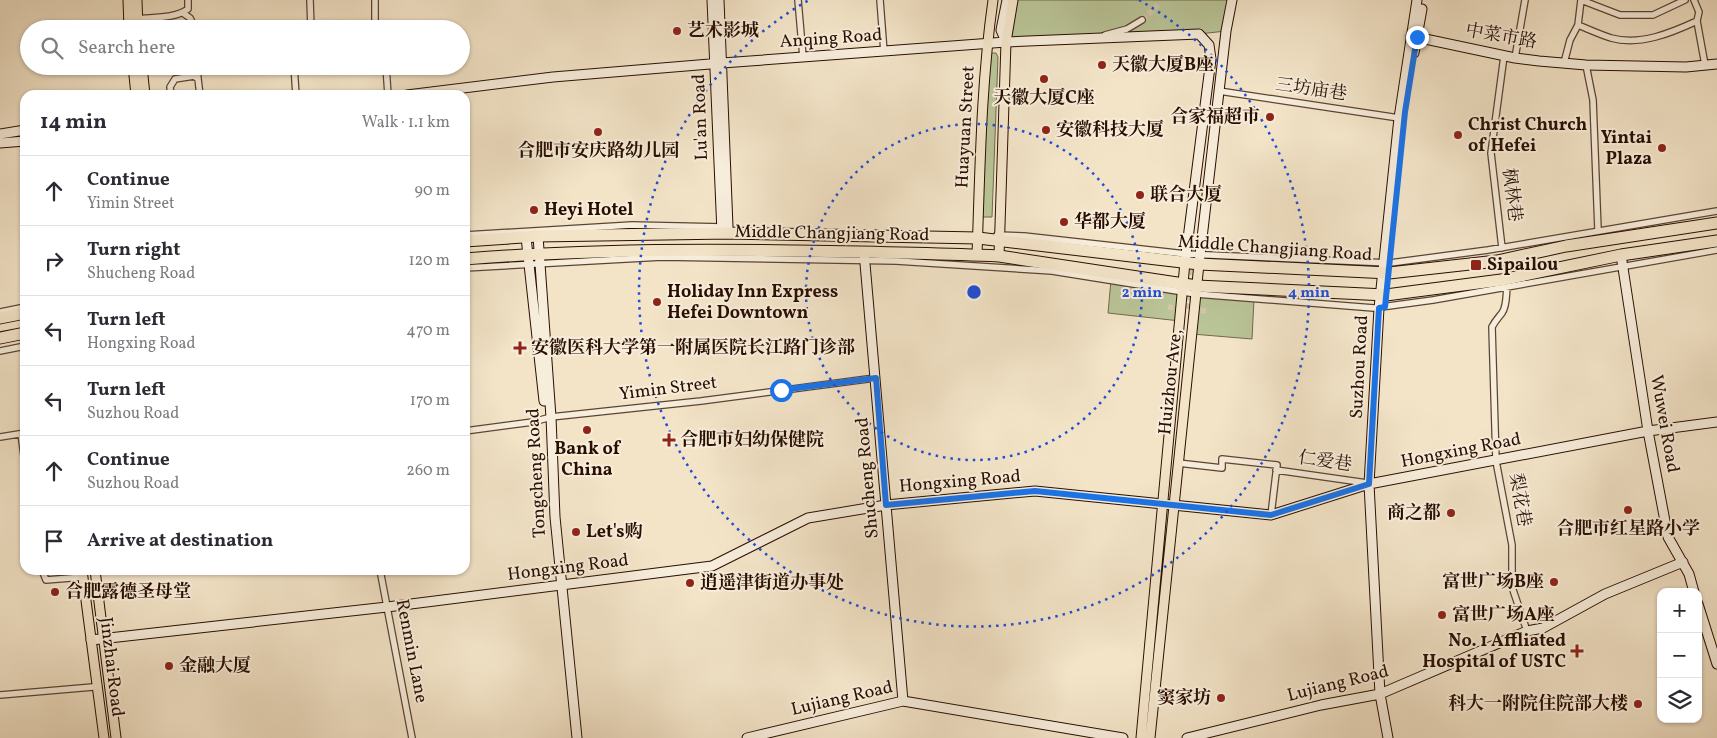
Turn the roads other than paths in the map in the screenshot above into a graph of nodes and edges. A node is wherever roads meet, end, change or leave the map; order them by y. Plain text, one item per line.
1 (128, 0) edge
2 (137, 0) edge
3 (188, 0) edge
4 (310, 0) edge
5 (375, 0) edge
6 (712, 0) edge
7 (720, 0) edge
8 (798, 0) edge
9 (880, 0) edge
10 (993, 0) edge
11 (1007, 0) edge
12 (1013, 0) edge
13 (1232, 0) edge
14 (1417, 0) edge
15 (1423, 0) edge
16 (1525, 0) edge
17 (1685, 0) edge
18 (1694, 0) edge
19 (183, 13) junction
20 (136, 19) joint
21 (129, 20) edge
22 (191, 20) edge
23 (311, 20) edge
24 (375, 20) edge
25 (1142, 20) tunnel mouth
26 (1698, 21) junction
27 (1578, 25) junction
28 (1199, 34) joint
29 (1414, 36) junction
30 (1098, 37) junction
31 (1006, 42) junction
32 (987, 44) junction
33 (884, 52) junction
34 (1504, 56) junction
35 (803, 57) junction
36 (1515, 58) junction
37 (1564, 62) junction
38 (718, 63) junction
39 (1717, 64) edge
40 (1586, 65) junction
41 (1705, 66) junction
42 (134, 75) edge
43 (143, 75) edge
44 (198, 75) edge
45 (295, 75) edge
46 (387, 75) edge
47 (198, 79) junction
48 (135, 90) edge
49 (144, 90) edge
50 (170, 90) edge
51 (199, 90) edge
52 (296, 90) edge
53 (388, 90) edge
54 (451, 90) edge
55 (1219, 92) junction
56 (1399, 118) junction
57 (20, 131) edge
58 (0, 134) edge
59 (20, 141) edge
60 (0, 143) edge
61 (1717, 211) edge
62 (1717, 223) edge
63 (725, 230) junction
64 (1598, 230) junction
65 (470, 235) edge
66 (978, 235) junction
67 (538, 236) junction
68 (526, 237) junction
69 (999, 237) junction
70 (470, 241) edge
71 (1717, 241) edge
72 (1502, 248) junction
73 (1717, 250) edge
74 (977, 255) junction
75 (865, 256) junction
76 (999, 256) junction
77 (470, 258) edge
78 (1186, 258) junction
79 (535, 259) junction
80 (1199, 259) junction
81 (1621, 261) junction
82 (470, 267) edge
83 (1386, 268) junction
84 (1507, 287) junction
85 (1183, 288) junction
86 (1196, 290) junction
87 (1384, 294) junction
88 (1382, 307) junction
89 (20, 308) edge
90 (0, 312) edge
91 (20, 314) edge
92 (0, 318) edge
93 (20, 334) edge
94 (0, 338) edge
95 (20, 347) edge
96 (0, 351) edge
97 (876, 378) junction
98 (548, 418) junction
99 (1717, 422) edge
100 (470, 430) edge
101 (1648, 431) junction
102 (20, 434) edge
103 (0, 437) edge
104 (1496, 461) junction
105 (1178, 463) junction
106 (1276, 470) junction
107 (1372, 483) junction
108 (1163, 504) junction
109 (886, 505) junction
110 (1174, 506) junction
111 (1271, 515) junction
112 (1683, 562) junction
113 (44, 575) edge
114 (77, 575) edge
115 (83, 575) edge
116 (96, 575) edge
117 (381, 575) edge
118 (559, 586) junction
119 (1693, 588) edge
120 (387, 607) junction
121 (1702, 617) edge
122 (1527, 631) junction
123 (103, 639) junction
124 (91, 640) junction
125 (1717, 664) edge
126 (93, 687) dead end
127 (1383, 693) junction
128 (0, 695) edge
129 (903, 701) junction
130 (104, 738) edge
131 (116, 738) edge
132 (412, 738) edge
133 (572, 738) edge
134 (577, 738) edge
135 (747, 738) edge
136 (1123, 738) edge
137 (1141, 738) edge
138 (1150, 738) edge
139 (1187, 738) edge
140 (1390, 738) edge

1 - 21 main road
2 - 20 main road
3 - 19 street
4 - 23 street
5 - 24 street
6 - 38 street, Lu'an Road
7 - 38 street, Lu'an Road
8 - 35 street
9 - 33 street
10 - 32 main road, Huayuan Street
11 - 31 street, Huayuan Street
12 - 31 main road, Huayuan Street
13 - 55 street, Huizhou Ave,
14 - 29 street, Suzhou Road
15 - 29 street, Suzhou Road
16 - 36 street
17 - 27 street
18 - 26 street
19 - 20 street
19 - 22 street
25 - 30 street
26 - 27 street
26 - 41 street
27 - 37 street
28 - 30 street, Anqing Road
28 - 78 street, Huizhou Ave,
29 - 34 street, 中菜市路
29 - 56 street, Suzhou Road
29 - 83 street, Suzhou Road
30 - 31 street, Anqing Road
31 - 32 street, Anqing Road
31 - 69 main road, Huayuan Street
32 - 33 street, Anqing Road
32 - 66 main road, Huayuan Street
33 - 35 street, Anqing Road
34 - 36 street, 中菜市路
34 - 72 street, 枫林巷
35 - 38 street, Anqing Road
36 - 37 street, 中菜市路
37 - 40 street, 中菜市路
38 - 54 street, Anqing Road
38 - 63 street, Lu'an Road
39 - 41 street, 中菜市路
40 - 41 street, 中菜市路
40 - 64 street
42 - 48 main road
43 - 49 main road
44 - 47 street
45 - 52 street
46 - 53 street
47 - 50 street
47 - 51 street
55 - 56 street, 三坊庙巷
55 - 80 street, Huizhou Ave,
56 - 83 street, Suzhou Road
57 - 58 street
59 - 60 street
61 - 64 street
62 - 83 highway, Middle Changjiang Road
63 - 65 street
63 - 66 highway, Middle Changjiang Road
63 - 67 highway, Middle Changjiang Road
64 - 72 street
66 - 69 highway, Middle Changjiang Road
66 - 74 main road, Huayuan Street
67 - 68 highway, Middle Changjiang Road
67 - 79 street, Tongcheng Road
68 - 70 highway
68 - 79 street, Tongcheng Road
69 - 76 main road, Huayuan Street
69 - 78 highway, Middle Changjiang Road
71 - 81 highway, Middle Changjiang Road
72 - 83 street
73 - 81 street
74 - 75 highway, Middle Changjiang Road
74 - 76 highway, Middle Changjiang Road
75 - 79 highway, Middle Changjiang Road
75 - 85 street
75 - 97 street, Shucheng Road
76 - 85 highway, Middle Changjiang Road
77 - 79 highway, Middle Changjiang Road
78 - 80 highway, Middle Changjiang Road
78 - 85 main road, Huizhou Ave,
79 - 82 street
79 - 98 street, Tongcheng Road
80 - 83 highway, Middle Changjiang Road
80 - 86 main road, Huizhou Ave,
81 - 84 street
81 - 87 highway, Middle Changjiang Road
81 - 101 street, Wuwei Road
83 - 87 street, Suzhou Road
84 - 88 street
84 - 104 street, 梨花巷
85 - 86 highway, Middle Changjiang Road
85 - 108 main road, Huizhou Ave,
86 - 87 highway, Middle Changjiang Road
86 - 88 street
86 - 105 main road, Huizhou Ave,
87 - 88 street, Suzhou Road
88 - 107 street, Suzhou Road
89 - 90 street
91 - 92 highway
93 - 94 highway
95 - 96 street
97 - 98 street, Yimin Street
97 - 109 street, Shucheng Road
98 - 100 street, Yimin Street
98 - 118 street, Tongcheng Road
99 - 101 street, Hongxing Road
101 - 104 street, Hongxing Road
101 - 112 street, Wuwei Road
102 - 103 street
104 - 107 street, Hongxing Road
104 - 122 street, 梨花巷
105 - 106 street, 仁爱巷
105 - 110 main road, Huizhou Ave,
106 - 107 street, 仁爱巷
106 - 111 street
107 - 111 street, Hongxing Road
107 - 127 street, Suzhou Road
108 - 109 street, Hongxing Road
108 - 110 street, Hongxing Road
108 - 137 main road, Huizhou Ave,
109 - 118 street, Hongxing Road
109 - 129 street, Shucheng Road
110 - 111 street, Hongxing Road
110 - 138 main road, Huizhou Ave,
112 - 119 street, Wuwei Road
112 - 122 street, Lujiang Road
113 - 114 street
115 - 124 main road, Jinzhai Road
116 - 123 main road, Jinzhai Road
117 - 120 street, Renmin Lane
118 - 120 street, Hongxing Road
118 - 133 street, Tongcheng Road
118 - 134 street, Tongcheng Road
120 - 123 street, Hongxing Road
120 - 132 street, Renmin Lane
121 - 125 street
122 - 127 street, Lujiang Road
123 - 124 street, Hongxing Road
123 - 131 main road, Jinzhai Road
124 - 130 main road, Jinzhai Road
126 - 128 street
127 - 139 street, Lujiang Road
127 - 140 street, Suzhou Road
129 - 135 street, Lujiang Road
129 - 136 street, Lujiang Road

